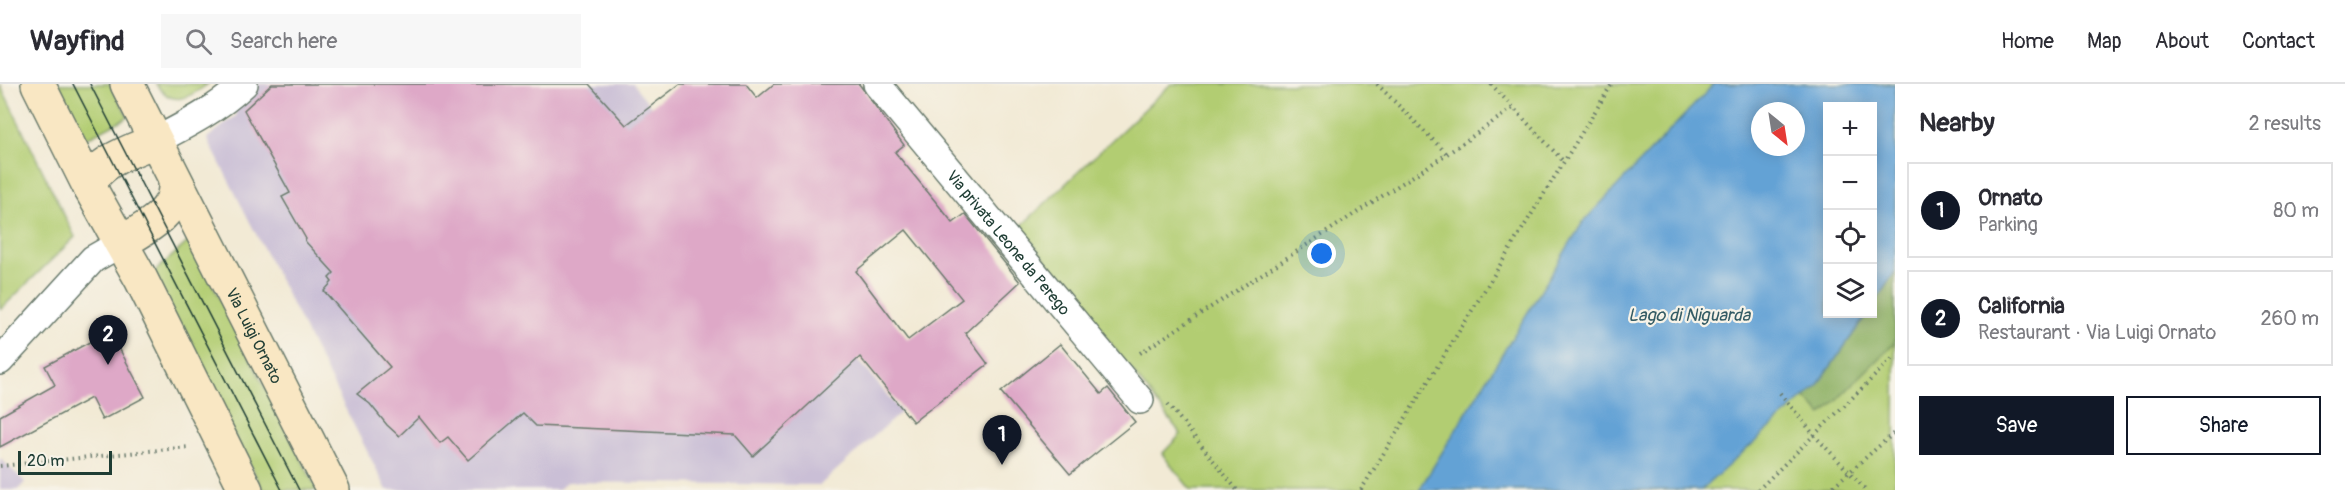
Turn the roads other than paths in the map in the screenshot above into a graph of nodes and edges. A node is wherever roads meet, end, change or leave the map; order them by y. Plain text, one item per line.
1 (38, 84) edge
2 (127, 84) edge
3 (244, 84) edge
4 (877, 84) edge
5 (155, 141) junction
6 (176, 182) junction
7 (90, 188) junction
8 (121, 243) junction
9 (0, 361) edge
10 (1140, 400) dead end
11 (246, 490) edge
12 (333, 490) edge

1 - 7 main road
2 - 5 main road, Via Luigi Ornato
3 - 5 street
4 - 10 street, Via privata Leone da Perego
5 - 6 main road, Via Luigi Ornato
5 - 7 main road
6 - 8 main road
6 - 12 main road, Via Luigi Ornato
7 - 8 main road
8 - 9 street
8 - 11 main road

